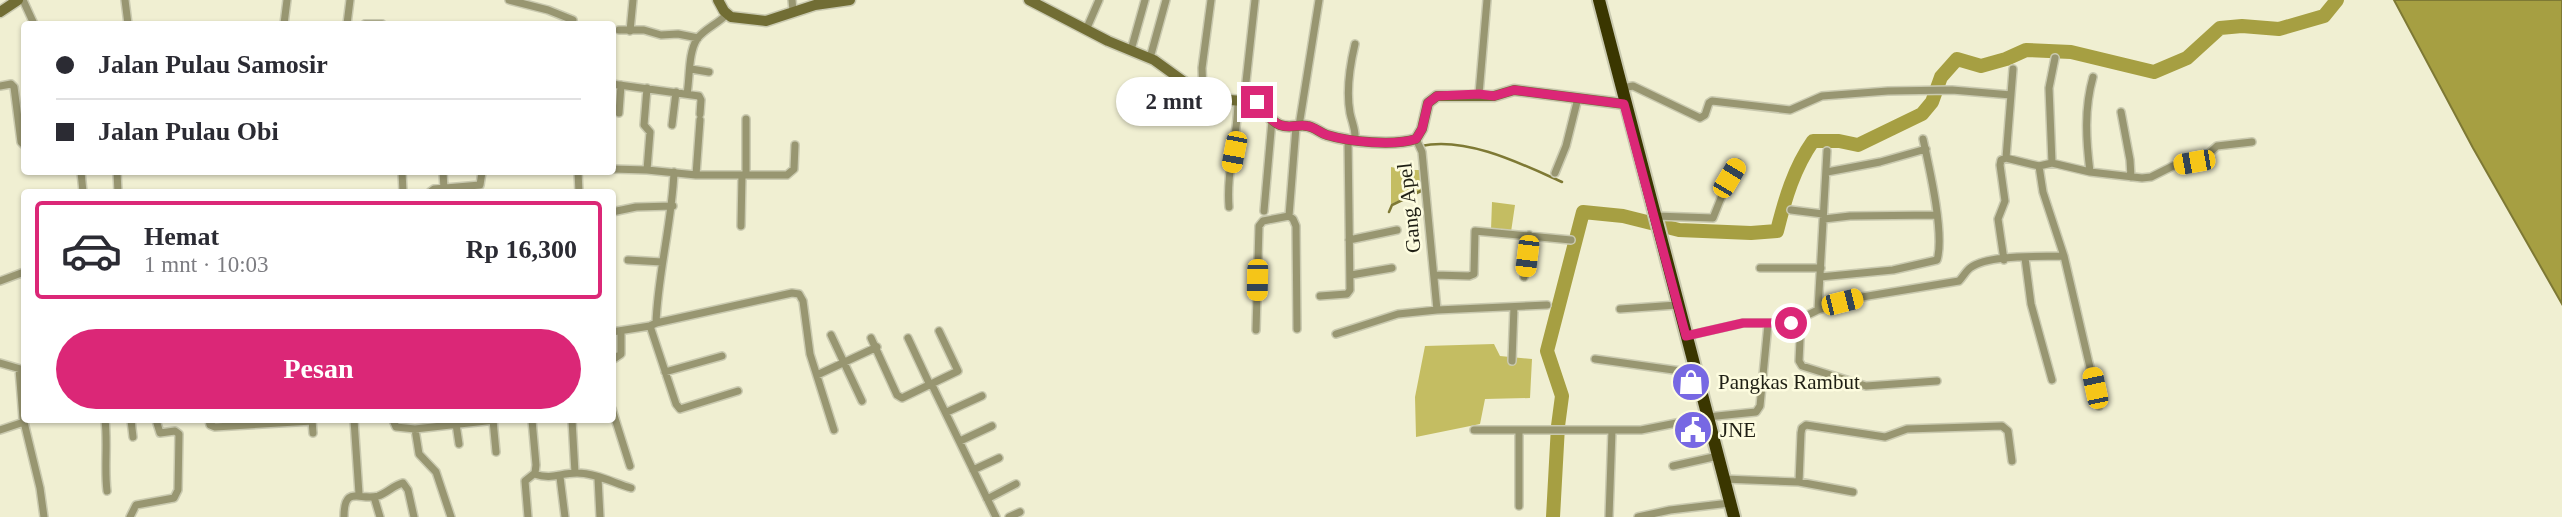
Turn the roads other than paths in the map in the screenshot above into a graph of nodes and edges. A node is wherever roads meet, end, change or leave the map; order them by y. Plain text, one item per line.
1 (21, 0) edge
2 (125, 0) edge
3 (287, 0) edge
4 (350, 0) edge
5 (509, 0) edge
6 (550, 0) edge
7 (633, 0) edge
8 (718, 0) edge
9 (792, 0) edge
10 (850, 0) edge
11 (1099, 0) edge
12 (1144, 0) edge
13 (1166, 0) edge
14 (1211, 0) edge
15 (1255, 0) edge
16 (1319, 0) edge
17 (1487, 0) edge
18 (1599, 0) edge
19 (1035, 1) edge
20 (824, 2) edge
21 (548, 10) junction
22 (793, 11) junction
23 (0, 12) edge
24 (727, 14) junction
25 (573, 20) dead end
26 (32, 21) edge
27 (128, 21) edge
28 (284, 21) edge
29 (347, 21) edge
30 (619, 30) dead end
31 (1086, 30) junction
32 (630, 31) junction
33 (698, 38) junction
34 (1355, 44) dead end
35 (1131, 50) junction
36 (1150, 58) junction
37 (2055, 58) dead end
38 (691, 69) junction
39 (2013, 69) dead end
40 (709, 72) dead end
41 (2093, 77) dead end
42 (617, 85) edge
43 (0, 86) edge
44 (648, 88) junction
45 (1620, 89) junction
46 (676, 92) junction
47 (1203, 93) junction
48 (688, 94) junction
49 (1479, 94) junction
50 (2011, 95) junction
51 (1578, 98) junction
52 (1241, 100) junction
53 (1624, 104) junction
54 (2121, 112) dead end
55 (619, 113) dead end
56 (746, 119) dead end
57 (1272, 120) junction
58 (672, 125) dead end
59 (1297, 126) junction
60 (1923, 139) dead end
61 (1351, 140) junction
62 (21, 142) edge
63 (2252, 142) dead end
64 (1419, 143) junction
65 (795, 145) dead end
66 (1926, 149) junction
67 (1827, 151) dead end
68 (2006, 158) junction
69 (1738, 163) dead end
70 (2052, 163) junction
71 (2039, 166) junction
72 (616, 169) edge
73 (647, 170) junction
74 (674, 172) junction
75 (1827, 172) junction
76 (2090, 172) junction
77 (1555, 173) dead end
78 (443, 175) edge
79 (482, 175) edge
80 (696, 175) junction
81 (744, 175) junction
82 (2131, 177) junction
83 (444, 188) junction
84 (438, 189) edge
85 (673, 206) junction
86 (1229, 207) dead end
87 (1791, 210) dead end
88 (616, 211) edge
89 (1264, 211) dead end
90 (1936, 215) junction
91 (1289, 216) junction
92 (1824, 217) junction
93 (1654, 218) junction
94 (741, 226) dead end
95 (1397, 230) dead end
96 (1529, 235) junction
97 (1349, 240) junction
98 (1571, 240) dead end
99 (2064, 256) junction
100 (2025, 258) junction
101 (628, 260) dead end
102 (2004, 260) junction
103 (662, 262) junction
104 (1392, 268) dead end
105 (1760, 268) dead end
106 (1821, 268) junction
107 (21, 273) edge
108 (1350, 275) junction
109 (1434, 275) junction
110 (1524, 277) dead end
111 (1820, 277) junction
112 (0, 281) edge
113 (1320, 296) dead end
114 (1677, 305) junction
115 (1547, 306) dead end
116 (1514, 307) junction
117 (1620, 309) dead end
118 (1437, 310) junction
119 (1818, 310) junction
120 (1801, 319) junction
121 (1768, 324) junction
122 (653, 325) junction
123 (1297, 329) dead end
124 (1256, 330) dead end
125 (617, 331) edge
126 (939, 331) dead end
127 (1336, 334) dead end
128 (831, 335) dead end
129 (1686, 336) junction
130 (871, 338) dead end
131 (908, 338) dead end
132 (877, 347) junction
133 (722, 356) dead end
134 (616, 357) edge
135 (1595, 359) dead end
136 (1512, 361) dead end
137 (844, 362) junction
138 (0, 363) edge
139 (21, 370) edge
140 (665, 372) junction
141 (1695, 373) junction
142 (817, 375) junction
143 (2052, 380) dead end
144 (1937, 381) dead end
145 (932, 384) junction
146 (738, 391) dead end
147 (982, 396) dead end
148 (862, 401) dead end
149 (2099, 405) dead end
150 (947, 412) junction
151 (1707, 417) junction
152 (616, 422) edge
153 (21, 423) edge
154 (24, 423) edge
155 (105, 423) edge
156 (131, 423) edge
157 (157, 423) edge
158 (210, 423) edge
159 (246, 423) edge
160 (312, 423) edge
161 (354, 423) edge
162 (394, 423) edge
163 (466, 423) edge
164 (494, 423) edge
165 (532, 423) edge
166 (572, 423) edge
167 (456, 424) junction
168 (992, 426) dead end
169 (415, 429) junction
170 (0, 430) edge
171 (834, 430) dead end
172 (1474, 430) dead end
173 (1519, 430) junction
174 (1612, 430) junction
175 (313, 433) dead end
176 (133, 438) dead end
177 (960, 441) junction
178 (459, 444) dead end
179 (496, 452) dead end
180 (1718, 456) junction
181 (999, 458) dead end
182 (2012, 461) dead end
183 (1673, 466) dead end
184 (630, 467) dead end
185 (973, 470) junction
186 (575, 473) junction
187 (534, 474) junction
188 (560, 477) junction
189 (598, 478) junction
190 (1724, 480) junction
191 (1799, 482) junction
192 (1016, 484) dead end
193 (631, 488) dead end
194 (107, 491) dead end
195 (1853, 492) dead end
196 (359, 494) junction
197 (374, 497) junction
198 (987, 499) junction
199 (1730, 503) junction
200 (1519, 506) dead end
201 (1020, 512) dead end
202 (1670, 513) edge
203 (44, 517) edge
204 (130, 517) edge
205 (344, 517) edge
206 (380, 517) edge
207 (414, 517) edge
208 (451, 517) edge
209 (528, 517) edge
210 (565, 517) edge
211 (600, 517) edge
212 (996, 517) edge
213 (1009, 517) edge
214 (1609, 517) edge
215 (1638, 517) edge
216 (1734, 517) edge

1 - 23 street
1 - 26 street
2 - 27 street
3 - 28 street
4 - 29 street
5 - 21 street
6 - 21 street
7 - 32 street
8 - 24 street
9 - 22 street
10 - 20 street
11 - 31 street
12 - 35 street
13 - 36 street
14 - 47 street
15 - 52 street
16 - 59 street
17 - 49 street
18 - 45 highway
19 - 31 street
20 - 22 street
21 - 25 street
22 - 24 street
24 - 33 street
30 - 32 street
31 - 35 street
32 - 33 street
33 - 38 street
34 - 61 street
35 - 36 street
36 - 47 street
37 - 70 street
38 - 40 street
38 - 48 street
39 - 50 street
41 - 76 street
42 - 44 street
42 - 55 street
43 - 62 street
44 - 46 street
44 - 73 street
45 - 50 street
45 - 53 highway
46 - 48 street
46 - 58 street
47 - 52 street
48 - 80 street
49 - 51 street
49 - 64 street
50 - 68 street
51 - 53 street
51 - 77 street
52 - 57 street
52 - 86 street
53 - 93 highway
54 - 82 street
56 - 81 street
57 - 59 street
57 - 89 street
59 - 61 street
59 - 91 street
60 - 66 street
61 - 64 street
61 - 97 street
63 - 82 street
64 - 109 street, Gang Apel
65 - 81 street
66 - 75 street
66 - 90 street
67 - 75 street
68 - 71 street
68 - 102 street
69 - 93 street
70 - 71 street
70 - 76 street
71 - 99 street
72 - 73 street
73 - 74 street
74 - 80 street
74 - 85 street
75 - 92 street
76 - 82 street
78 - 83 street
79 - 83 street
80 - 81 street
81 - 94 street
83 - 84 street
85 - 88 street
85 - 103 street
87 - 92 street
90 - 92 street
90 - 111 street
91 - 123 street
91 - 124 street
92 - 106 street
93 - 114 highway
95 - 97 street
96 - 98 street, Gang Apel
96 - 109 street, Gang Apel
96 - 110 street
97 - 108 street
99 - 100 street
99 - 149 street
100 - 102 street
100 - 143 street
101 - 103 street
102 - 119 street
103 - 122 street
104 - 108 street
105 - 106 street
106 - 111 street
107 - 112 street
108 - 113 street
109 - 118 street, Gang Apel
111 - 119 street
114 - 117 street
114 - 129 highway
115 - 116 street
116 - 118 street
116 - 136 street
118 - 127 street
119 - 120 street
120 - 121 street
120 - 144 street
121 - 129 street
121 - 151 street
122 - 125 street
122 - 140 street
122 - 142 street
125 - 134 street
126 - 145 street
128 - 137 street
129 - 141 highway
130 - 132 street
131 - 145 street
132 - 137 street
132 - 145 street
133 - 140 street
135 - 141 street
137 - 142 street
137 - 148 street
138 - 139 street
140 - 146 street
141 - 151 highway
142 - 171 street
145 - 150 street
147 - 150 street
150 - 177 street
151 - 174 street
151 - 180 highway
152 - 184 street
153 - 170 street
154 - 203 street
155 - 194 street
156 - 176 street
157 - 204 street
158 - 159 street
160 - 175 street
161 - 196 street
162 - 169 street
163 - 167 street
164 - 179 street
165 - 187 street
166 - 186 street
167 - 169 street
167 - 178 street
168 - 177 street
169 - 208 street
172 - 173 street
173 - 174 street
173 - 200 street
174 - 214 street
177 - 185 street
180 - 183 street
180 - 190 highway
181 - 185 street
182 - 191 street
185 - 198 street
186 - 188 street
186 - 189 street
187 - 188 street
187 - 209 street
188 - 210 street
189 - 193 street
189 - 211 street
190 - 191 street
190 - 199 highway
191 - 195 street
192 - 198 street
196 - 197 street
196 - 205 street
197 - 206 street
197 - 207 street
198 - 212 street
199 - 202 street
199 - 216 highway
201 - 213 street
202 - 215 street

